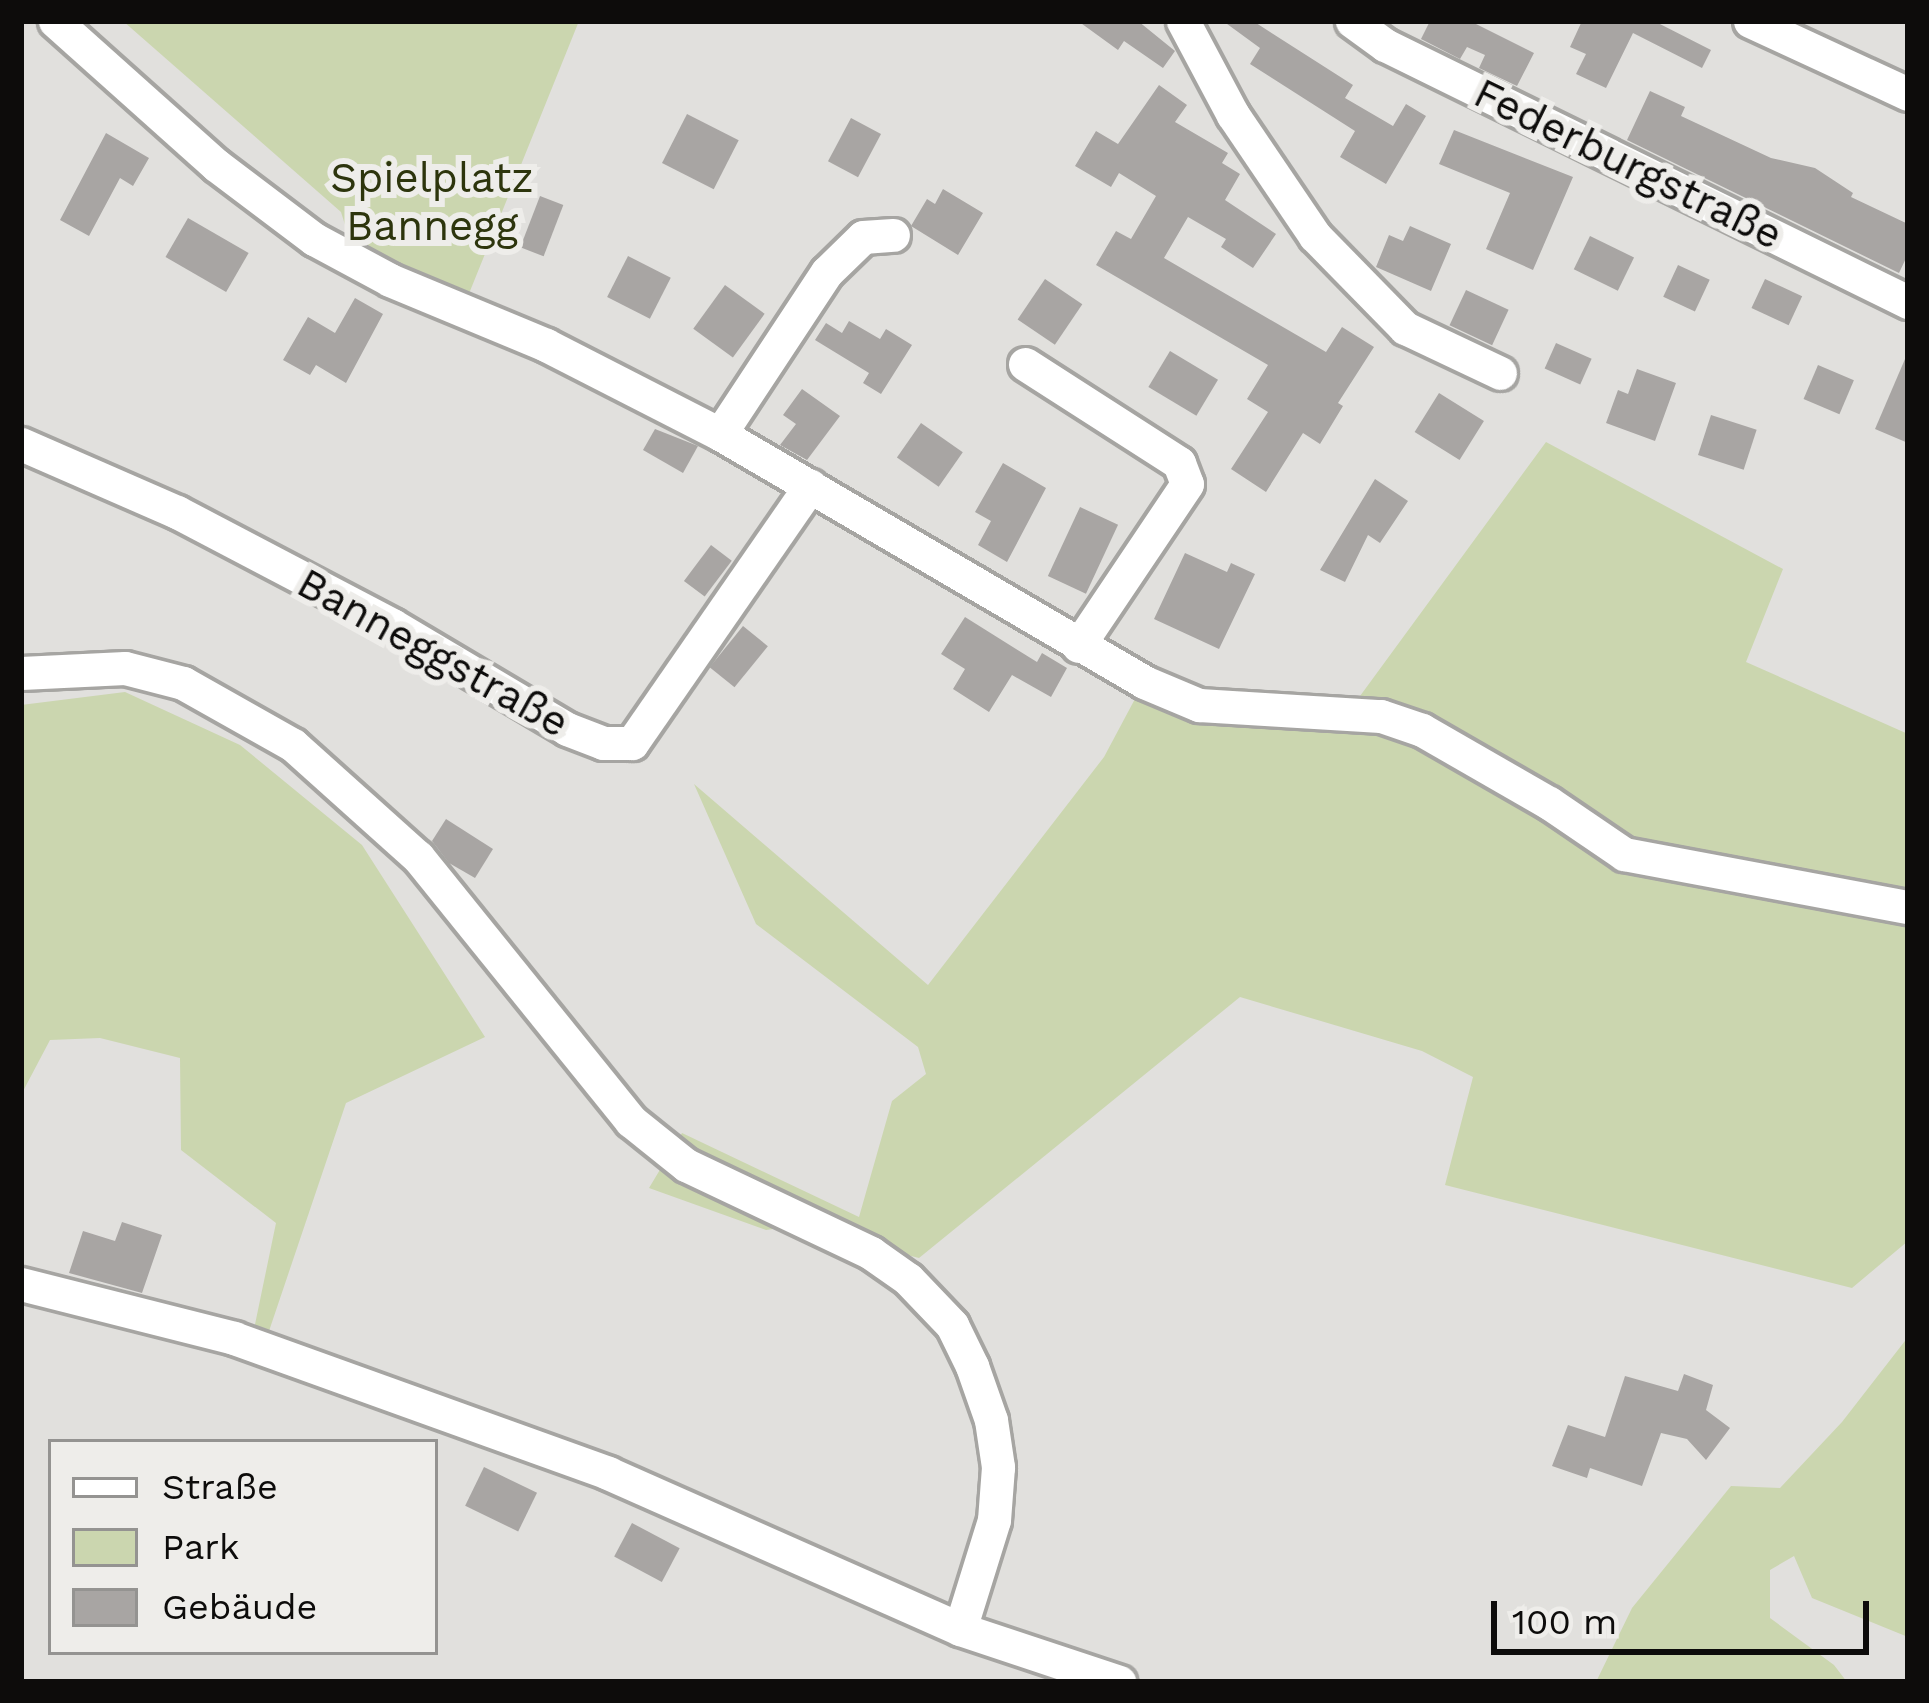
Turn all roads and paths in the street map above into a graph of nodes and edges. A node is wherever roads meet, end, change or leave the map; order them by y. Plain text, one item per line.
1 (55, 21) edge
2 (1183, 21) edge
3 (1352, 21) edge
4 (1750, 21) edge
5 (1908, 94) edge
6 (893, 235) dead end
7 (1908, 302) edge
8 (1025, 364) dead end
9 (1499, 373) dead end
10 (720, 434) junction
11 (21, 444) edge
12 (810, 486) junction
13 (1078, 646) junction
14 (21, 673) edge
15 (1908, 907) edge
16 (21, 1284) edge
17 (959, 1629) junction
18 (1119, 1682) edge

1 - 10 street
2 - 9 street
3 - 7 street, Federburgstraße
4 - 5 street
6 - 10 street
8 - 13 street
10 - 12 street
11 - 12 street, Banneggstraße
12 - 13 street
13 - 15 street
14 - 17 street
16 - 17 street
17 - 18 street

